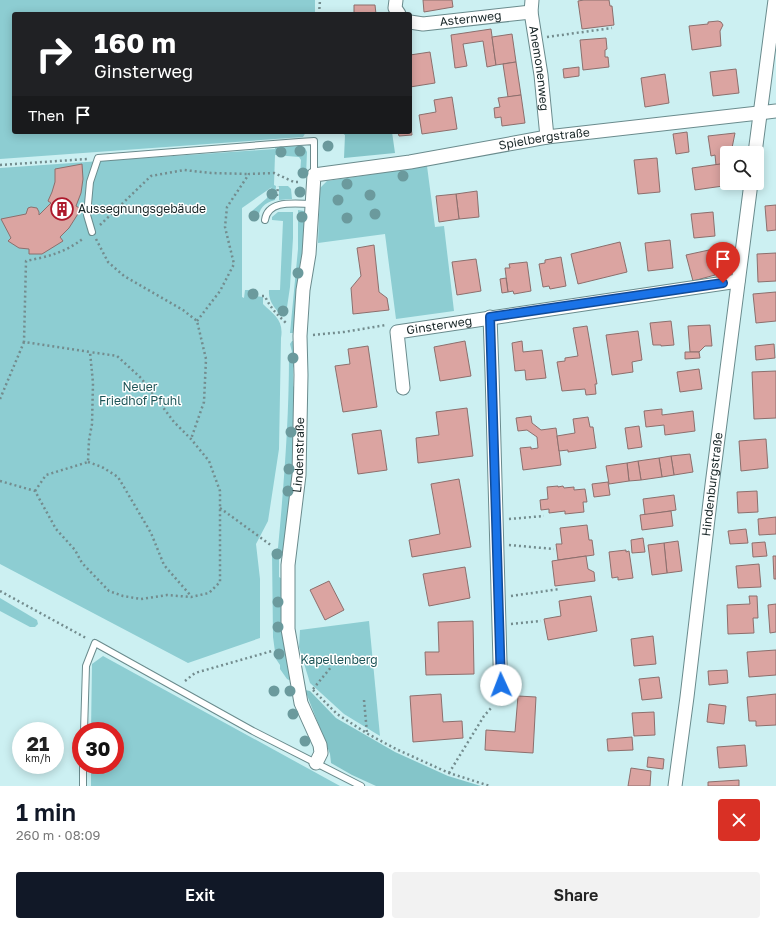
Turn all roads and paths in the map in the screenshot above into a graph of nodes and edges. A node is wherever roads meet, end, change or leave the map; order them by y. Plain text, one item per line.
1 (320, 0) edge
2 (396, 0) edge
3 (775, 0) edge
4 (531, 6) edge
5 (319, 12) edge
6 (398, 12) edge
7 (412, 22) edge
8 (612, 28) dead end
9 (535, 39) junction
10 (776, 111) edge
11 (760, 112) junction
12 (547, 137) junction
13 (756, 146) edge
14 (98, 158) junction
15 (0, 165) edge
16 (249, 174) junction
17 (314, 178) junction
18 (750, 190) edge
19 (312, 204) junction
20 (265, 220) dead end
21 (92, 232) junction
22 (738, 281) junction
23 (262, 296) dead end
24 (490, 317) junction
25 (197, 321) junction
26 (288, 324) dead end
27 (397, 332) junction
28 (312, 335) dead end
29 (24, 342) junction
30 (90, 352) junction
31 (403, 388) dead end
32 (0, 399) edge
33 (191, 439) junction
34 (88, 462) junction
35 (0, 481) edge
36 (35, 491) junction
37 (219, 507) junction
38 (544, 516) dead end
39 (496, 520) junction
40 (272, 546) dead end
41 (497, 546) junction
42 (554, 549) dead end
43 (560, 589) dead end
44 (0, 591) edge
45 (191, 597) junction
46 (498, 598) junction
47 (541, 621) dead end
48 (499, 625) junction
49 (95, 643) junction
50 (272, 651) dead end
51 (332, 666) dead end
52 (309, 686) dead end
53 (176, 688) junction
54 (312, 689) junction
55 (501, 698) joint
56 (364, 700) dead end
57 (84, 722) edge
58 (368, 734) junction
59 (316, 763) junction
60 (449, 773) junction
61 (83, 774) edge
62 (83, 786) edge
63 (361, 786) edge
64 (490, 786) edge
65 (675, 786) edge

1 - 5 path
2 - 6 street
3 - 11 street
4 - 7 street, Asternweg
4 - 9 street, Anemonenweg
8 - 9 path
9 - 12 street, Anemonenweg
10 - 11 street, Spielbergstraße
11 - 12 street, Spielbergstraße
11 - 13 street
12 - 17 street, Spielbergstraße
14 - 15 path
14 - 17 lane, Lindenstraße
14 - 21 lane
16 - 17 path
16 - 21 path
16 - 25 path
17 - 19 street, Lindenstraße
18 - 22 street, Hindenburgstraße
19 - 20 lane
19 - 59 street, Lindenstraße
21 - 25 path
21 - 29 path
22 - 24 street, Ginsterweg
22 - 65 street, Hindenburgstraße
23 - 26 path
24 - 27 street, Ginsterweg
24 - 39 street, Ginsterweg
25 - 33 path
27 - 28 path
27 - 31 street, Ginsterweg
29 - 30 path
29 - 32 path
30 - 33 path
30 - 34 path
33 - 37 path
34 - 36 path
34 - 45 path
35 - 36 path
36 - 45 path
37 - 40 path
37 - 45 path
38 - 39 path
39 - 41 street, Ginsterweg
41 - 42 path
41 - 46 street, Ginsterweg
43 - 46 path
44 - 49 path
46 - 48 street, Ginsterweg
47 - 48 path
48 - 55 street, Ginsterweg
49 - 53 lane
49 - 57 lane
50 - 53 path
51 - 54 path
52 - 54 path
53 - 59 lane
54 - 58 path
55 - 60 path
56 - 58 path
58 - 60 path
59 - 63 lane
60 - 64 path
61 - 62 lane

